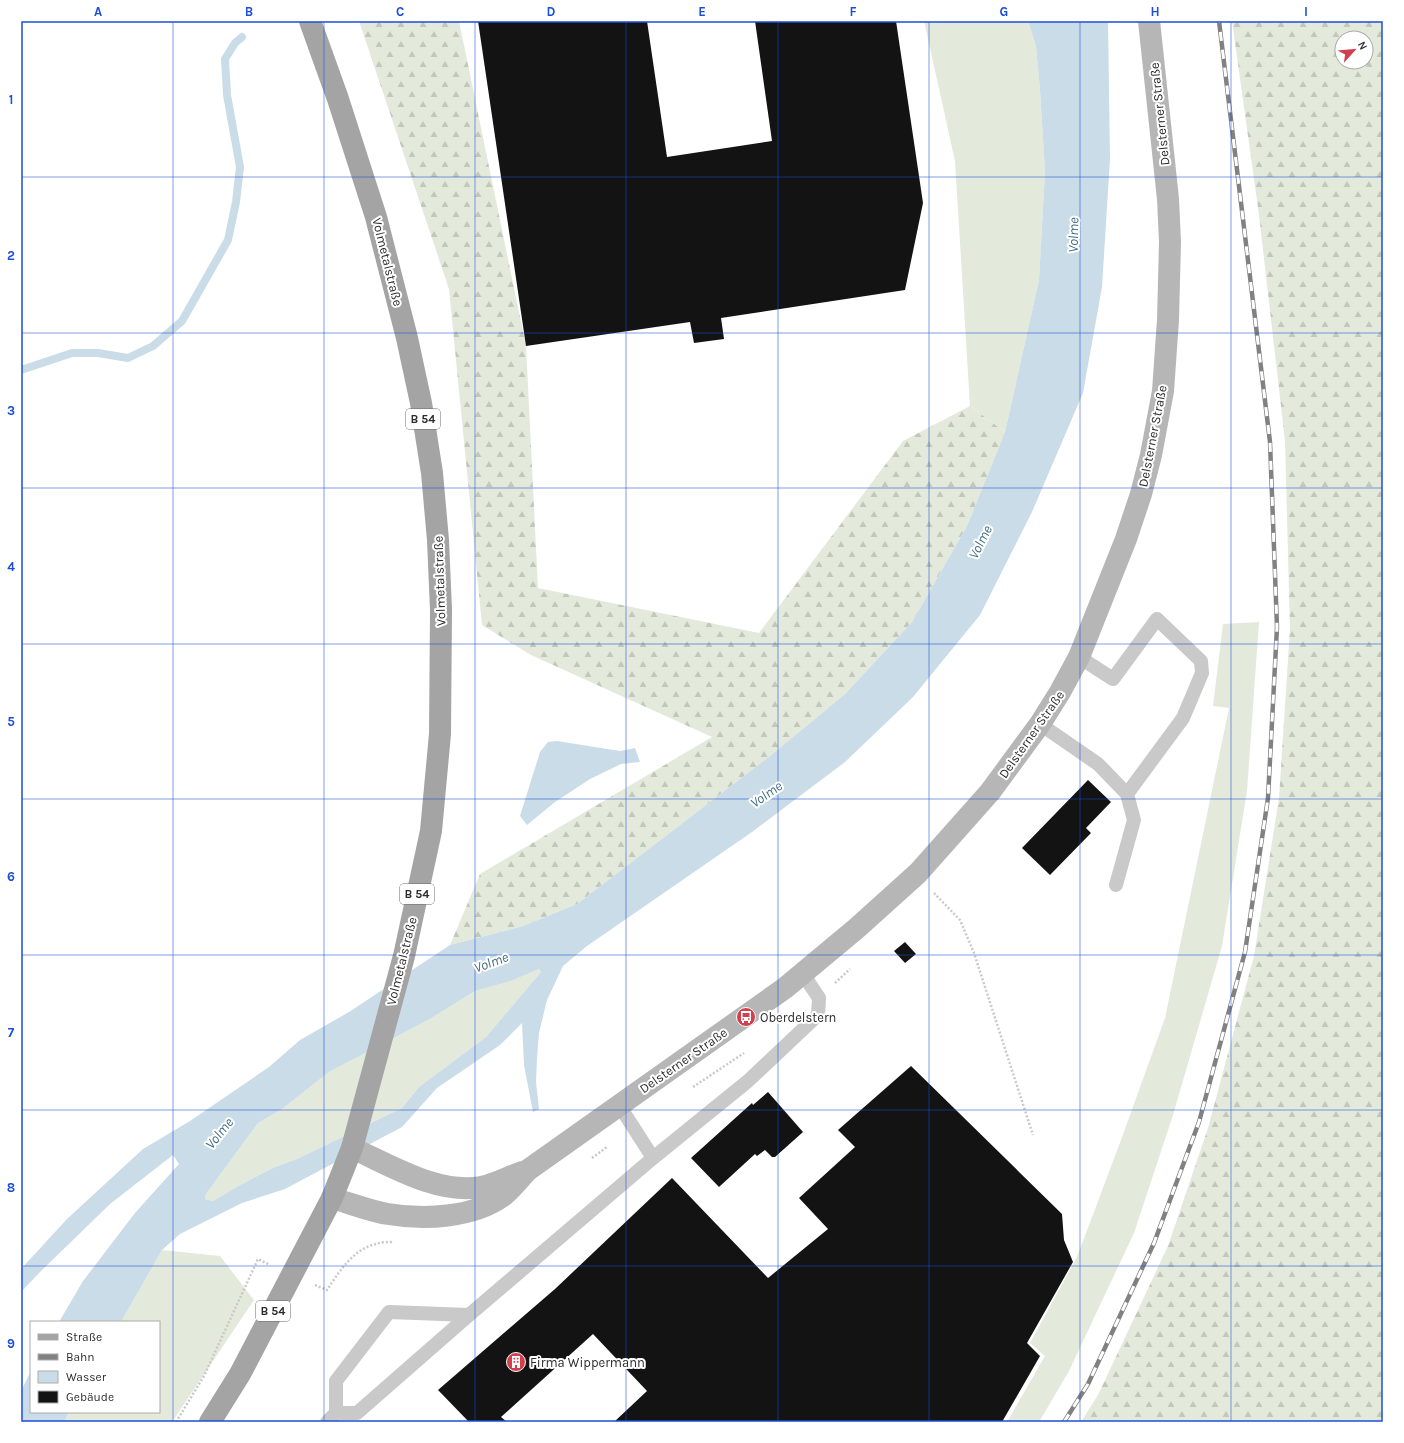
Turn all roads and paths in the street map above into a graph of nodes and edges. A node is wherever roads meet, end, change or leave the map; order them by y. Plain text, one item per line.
1 (310, 21) edge
2 (1149, 21) edge
3 (1079, 658) junction
4 (1040, 724) junction
5 (1127, 794) junction
6 (1116, 885) dead end
7 (931, 890) dead end
8 (804, 974) junction
9 (619, 1105) junction
10 (1032, 1136) dead end
11 (352, 1148) junction
12 (653, 1158) junction
13 (528, 1170) junction
14 (332, 1198) junction
15 (258, 1259) dead end
16 (469, 1315) junction
17 (331, 1417) edge
18 (176, 1422) edge
19 (210, 1422) edge

1 - 11 main road, Volmetalstraße / B 54
2 - 3 street, Delsterner Straße
3 - 4 street, Delsterner Straße
3 - 5 lane
4 - 5 lane
4 - 8 street, Delsterner Straße
5 - 6 lane
7 - 10 path
8 - 9 street, Delsterner Straße
8 - 12 lane
9 - 12 lane
9 - 13 street, Delsterner Straße
11 - 13 street, Delsterner Straße
11 - 14 main road, B 54
12 - 16 lane
13 - 14 street, Delsterner Straße
14 - 19 main road, B 54
15 - 18 path
16 - 17 lane
16 - 17 lane

